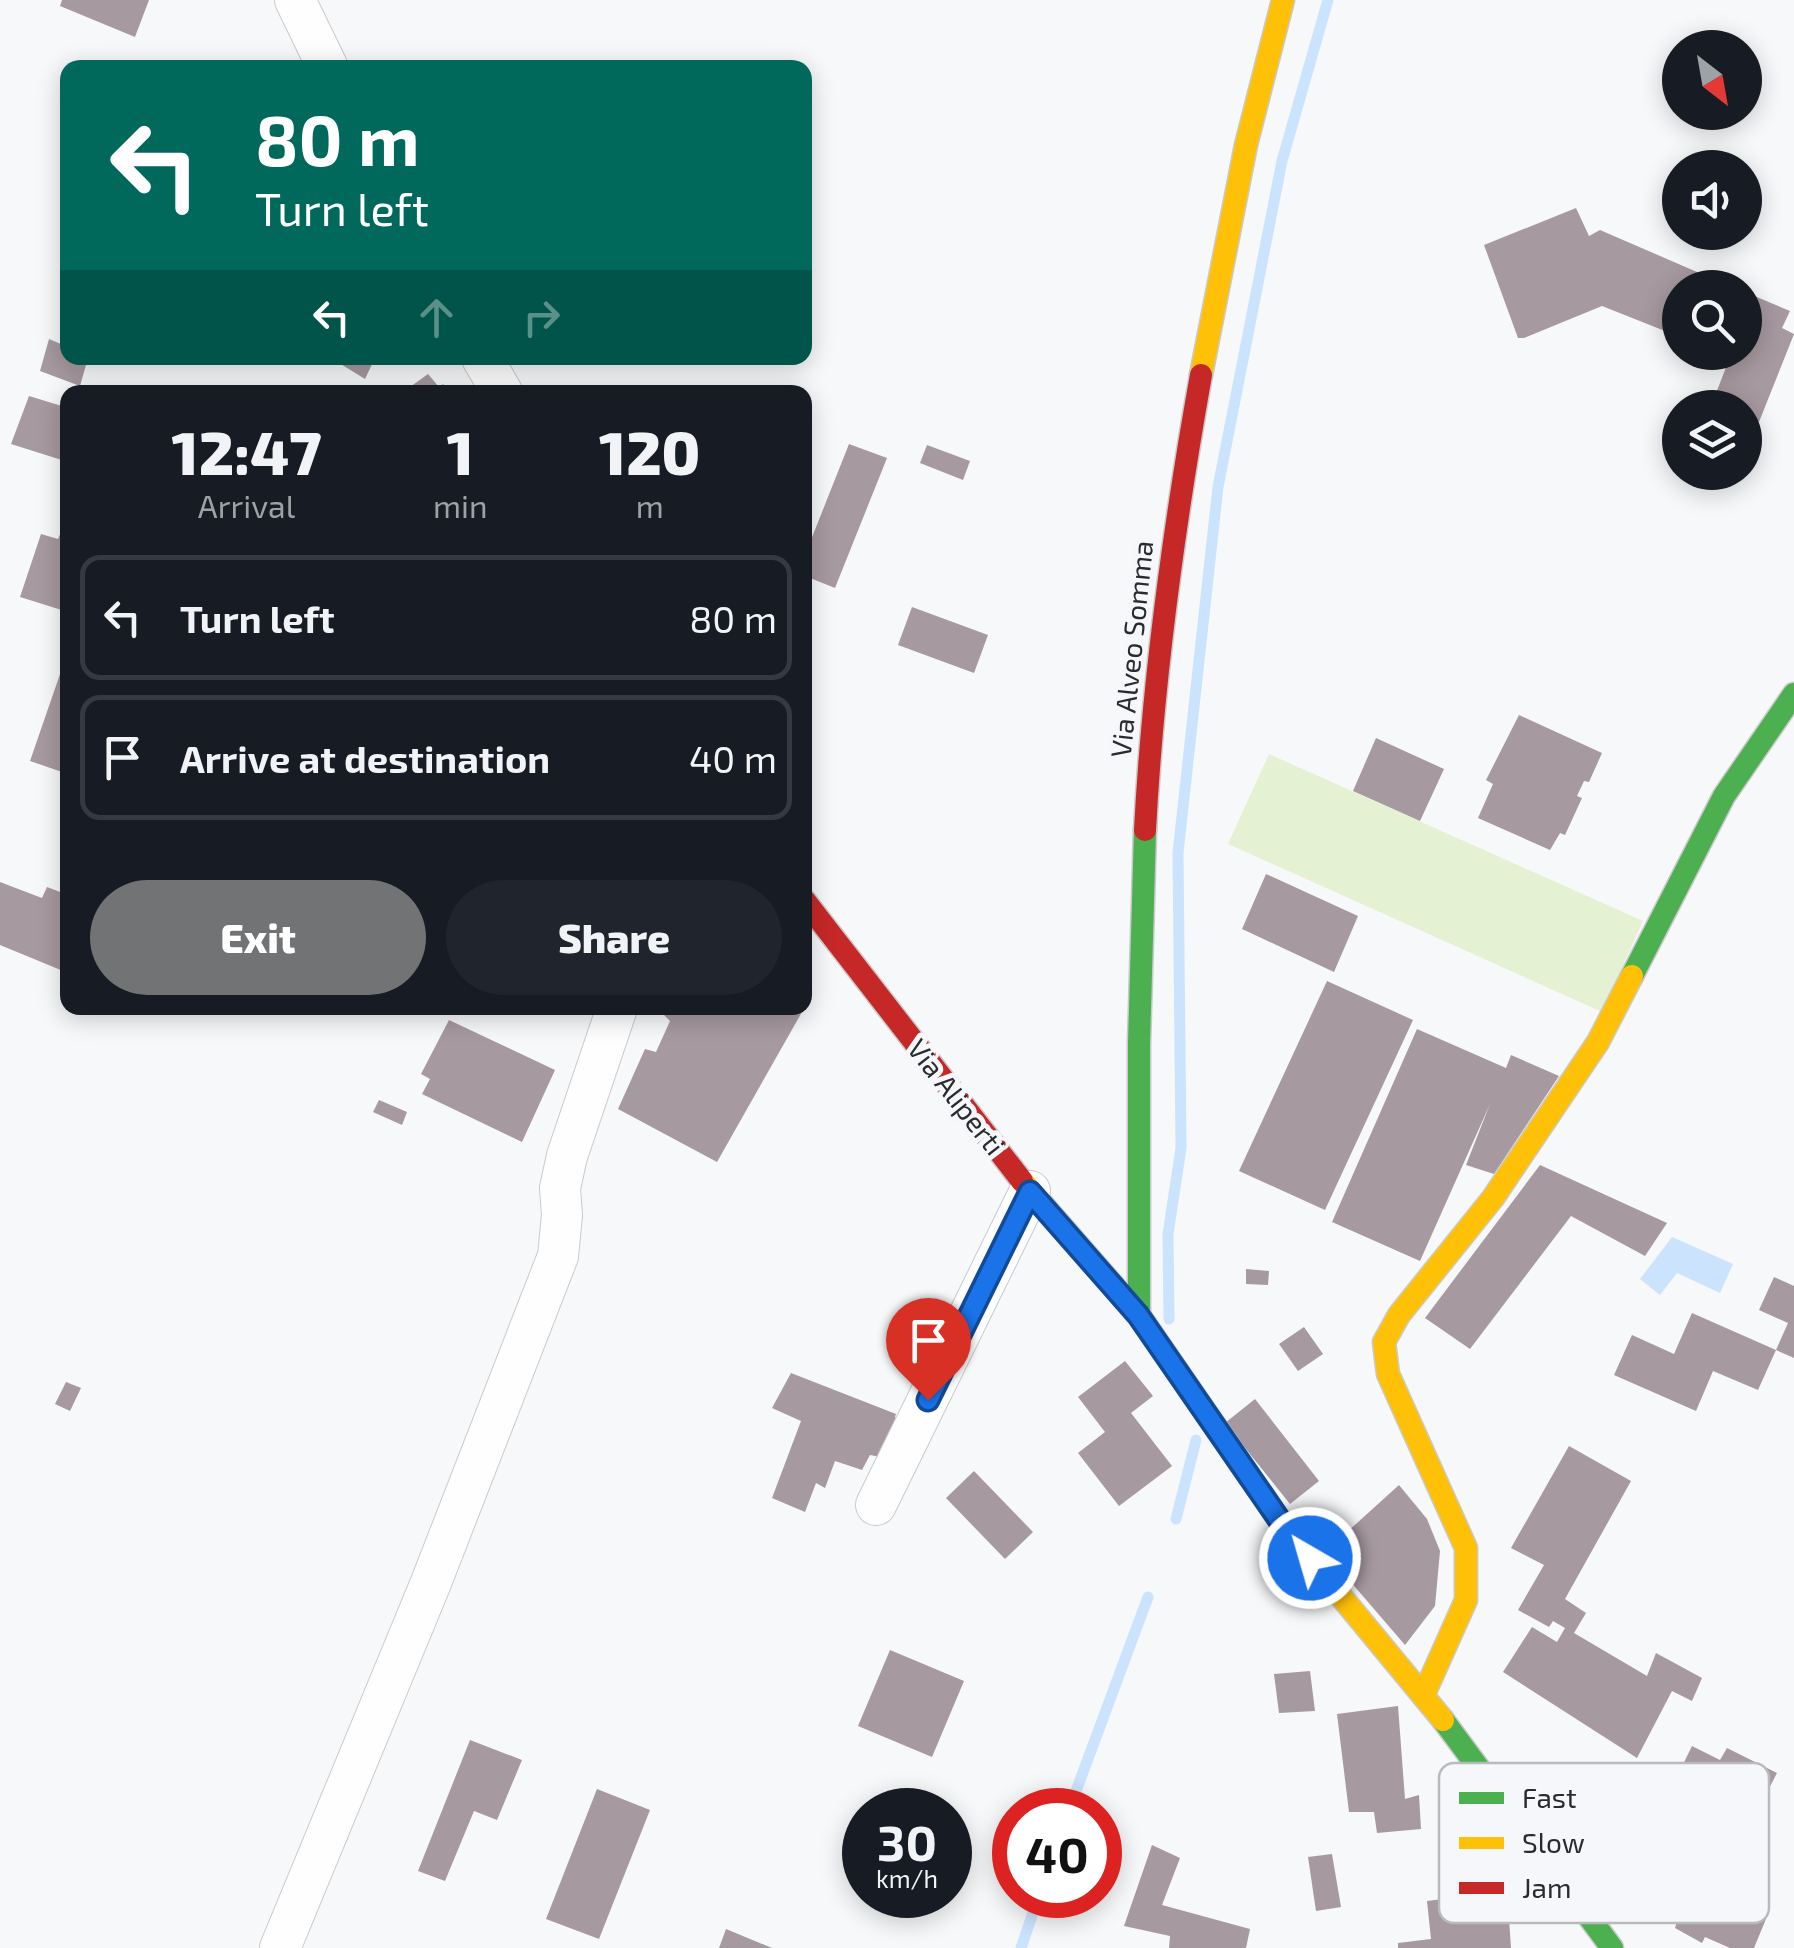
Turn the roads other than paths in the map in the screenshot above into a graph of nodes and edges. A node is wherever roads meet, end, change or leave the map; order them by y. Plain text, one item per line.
1 (295, 0) edge
2 (1283, 0) edge
3 (324, 60) edge
4 (1794, 694) edge
5 (812, 911) edge
6 (615, 1015) edge
7 (1030, 1192) junction
8 (1138, 1315) junction
9 (876, 1505) dead end
10 (1424, 1694) junction
11 (1475, 1763) edge
12 (1593, 1923) edge
13 (280, 1948) edge
14 (1612, 1948) edge

1 - 3 street
2 - 8 street, Via Alveo Somma
4 - 10 street
5 - 7 street, Via Aliperti
6 - 13 street
7 - 8 street, Via Aliperti
7 - 9 street
8 - 10 street, Via Aliperti
10 - 11 street, Via Aliperti
12 - 14 street, Via Aliperti

